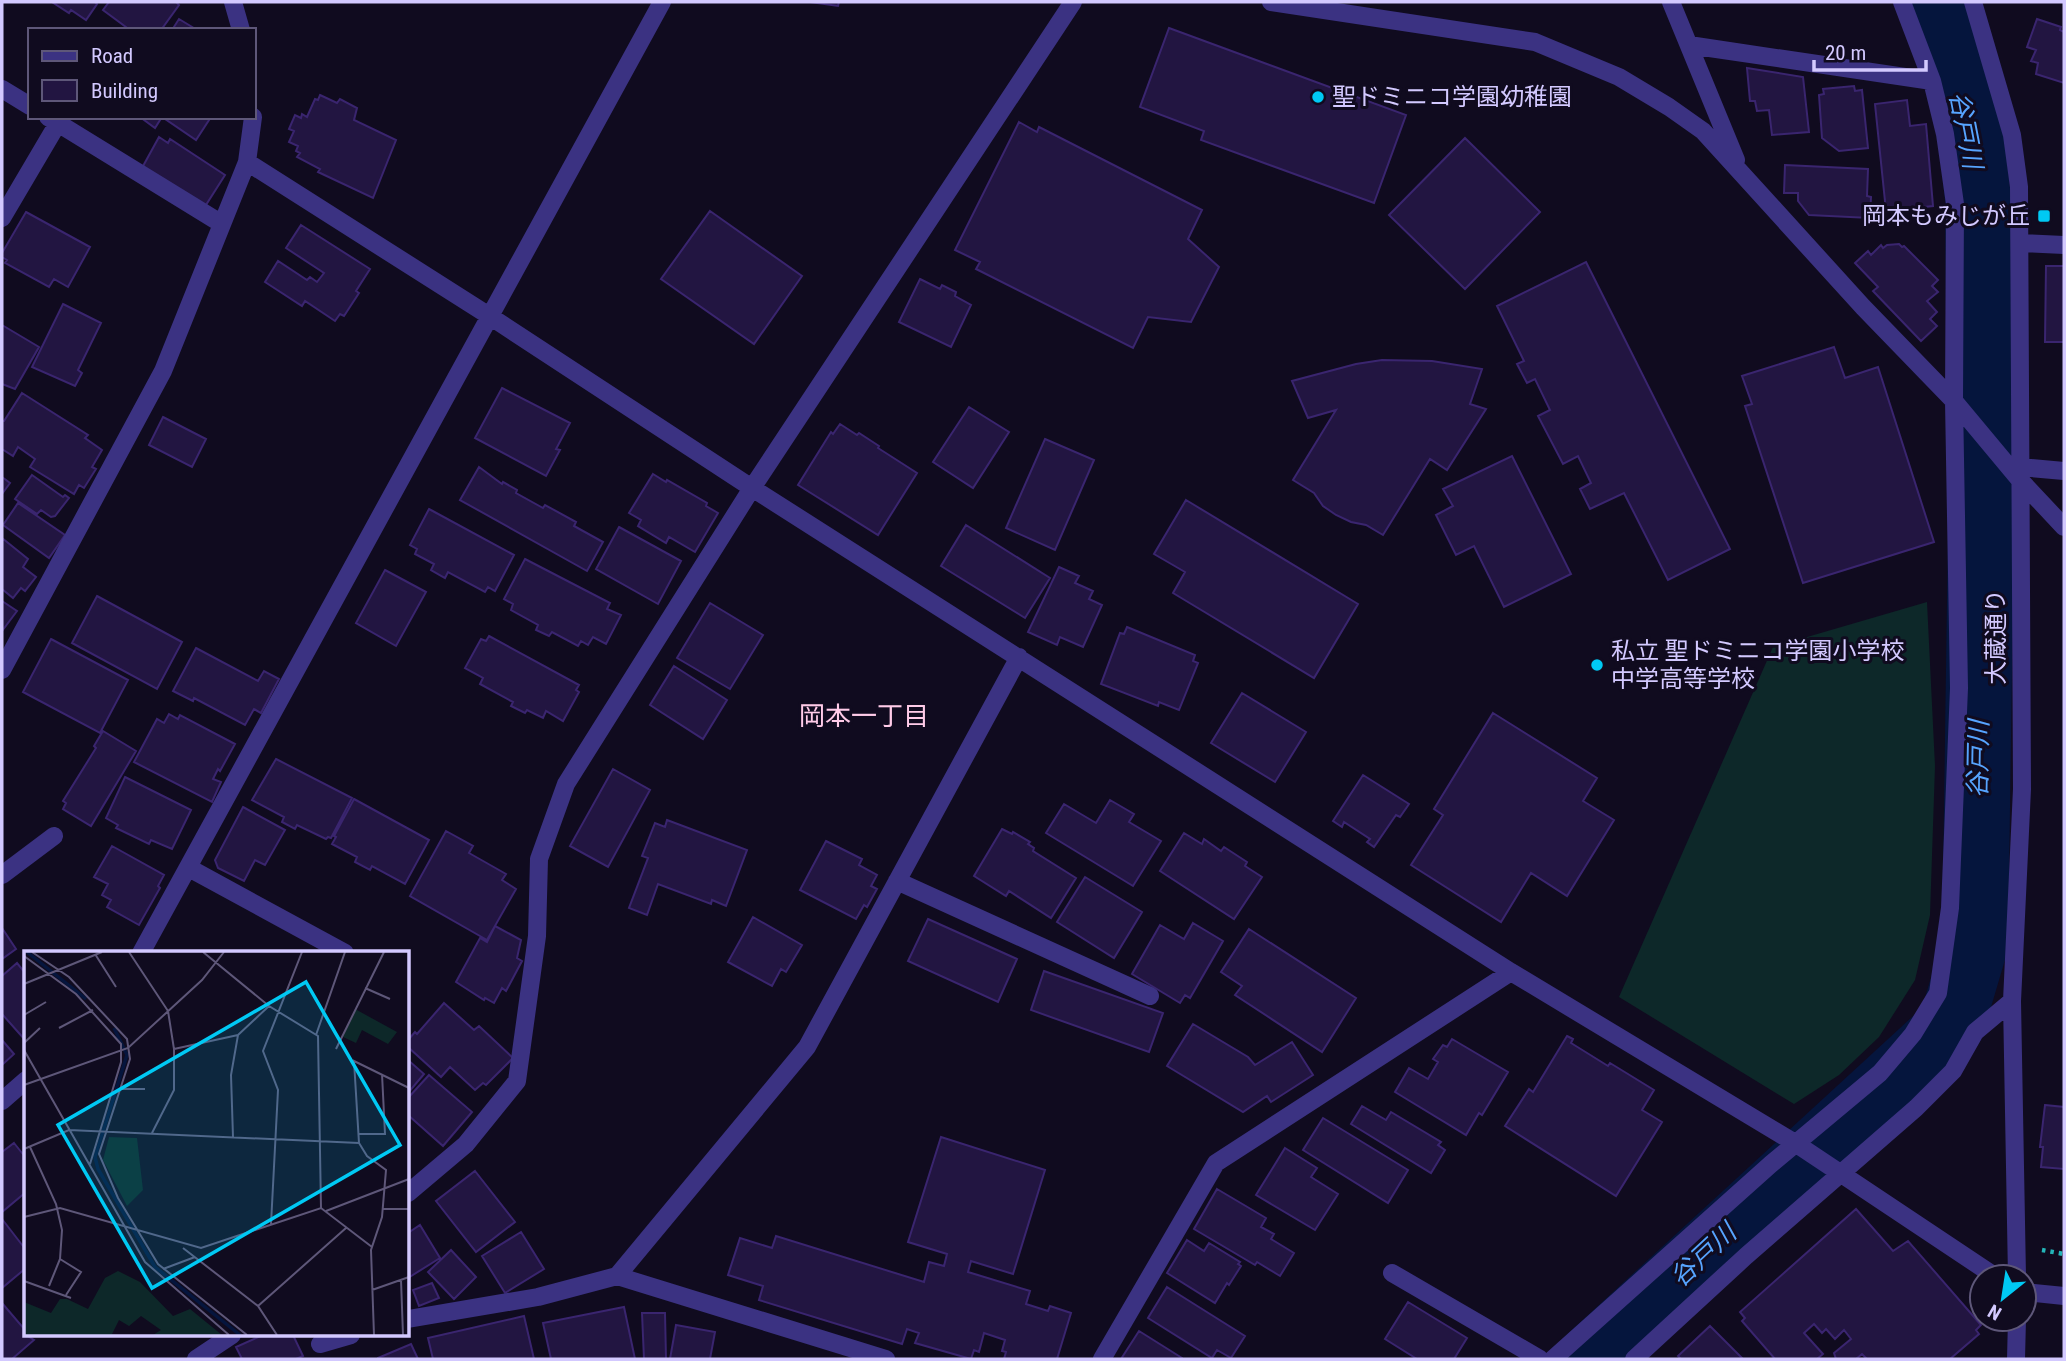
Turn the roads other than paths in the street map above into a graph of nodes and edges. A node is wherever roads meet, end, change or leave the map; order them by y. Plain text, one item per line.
1 (233, 2) edge
2 (662, 2) edge
3 (1073, 2) edge
4 (1271, 2) edge
5 (1671, 2) edge
6 (1902, 2) edge
7 (1973, 2) edge
8 (240, 28) edge
9 (1689, 45) junction
10 (1931, 81) junction
11 (2, 89) edge
12 (28, 105) edge
13 (253, 119) edge
14 (53, 120) edge
15 (247, 162) junction
16 (1741, 173) junction
17 (2, 218) edge
18 (222, 224) junction
19 (2021, 243) junction
20 (2064, 245) edge
21 (491, 317) junction
22 (1954, 401) junction
23 (2064, 471) edge
24 (2019, 473) junction
25 (752, 488) junction
26 (2064, 527) edge
27 (1019, 657) junction
28 (2, 670) edge
29 (54, 836) dead end
30 (189, 868) junction
31 (2, 875) edge
32 (897, 881) junction
33 (142, 951) edge
34 (341, 951) edge
35 (1511, 972) junction
36 (1150, 996) dead end
37 (2012, 1002) junction
38 (24, 1082) edge
39 (2, 1101) edge
40 (1800, 1147) junction
41 (1835, 1171) junction
42 (410, 1191) edge
43 (1975, 1263) edge
44 (2017, 1263) edge
45 (1392, 1273) dead end
46 (617, 1276) junction
47 (2038, 1293) edge
48 (2064, 1296) edge
49 (410, 1318) edge
50 (2017, 1333) edge
51 (230, 1336) edge
52 (348, 1336) edge
53 (321, 1346) edge
54 (196, 1359) edge
55 (886, 1359) edge
56 (1102, 1359) edge
57 (1540, 1359) edge
58 (1553, 1359) edge
59 (1634, 1359) edge
60 (2016, 1359) edge

1 - 8 street
2 - 21 street
3 - 25 street
4 - 16 street
5 - 9 street
6 - 10 street
7 - 19 street, 大蔵通り
9 - 10 street
9 - 16 street
10 - 22 street
11 - 12 street
13 - 15 street
14 - 17 street
14 - 18 street
15 - 18 street
15 - 21 street
16 - 22 street
18 - 28 street
19 - 20 street
19 - 24 street, 大蔵通り
21 - 25 street
21 - 30 street
22 - 24 street
22 - 40 street
23 - 24 street
24 - 26 street
24 - 37 street, 大蔵通り
25 - 27 street
25 - 42 street
27 - 32 street
27 - 35 street
29 - 31 street
30 - 33 street
30 - 34 street
32 - 36 street
32 - 46 street
35 - 40 street
35 - 56 street
37 - 41 street
37 - 44 street, 大蔵通り
38 - 39 street
40 - 41 street
40 - 58 street
41 - 43 street
41 - 59 street
45 - 57 street
46 - 49 street
46 - 55 street
47 - 48 street
50 - 60 street
51 - 54 street
52 - 53 street

